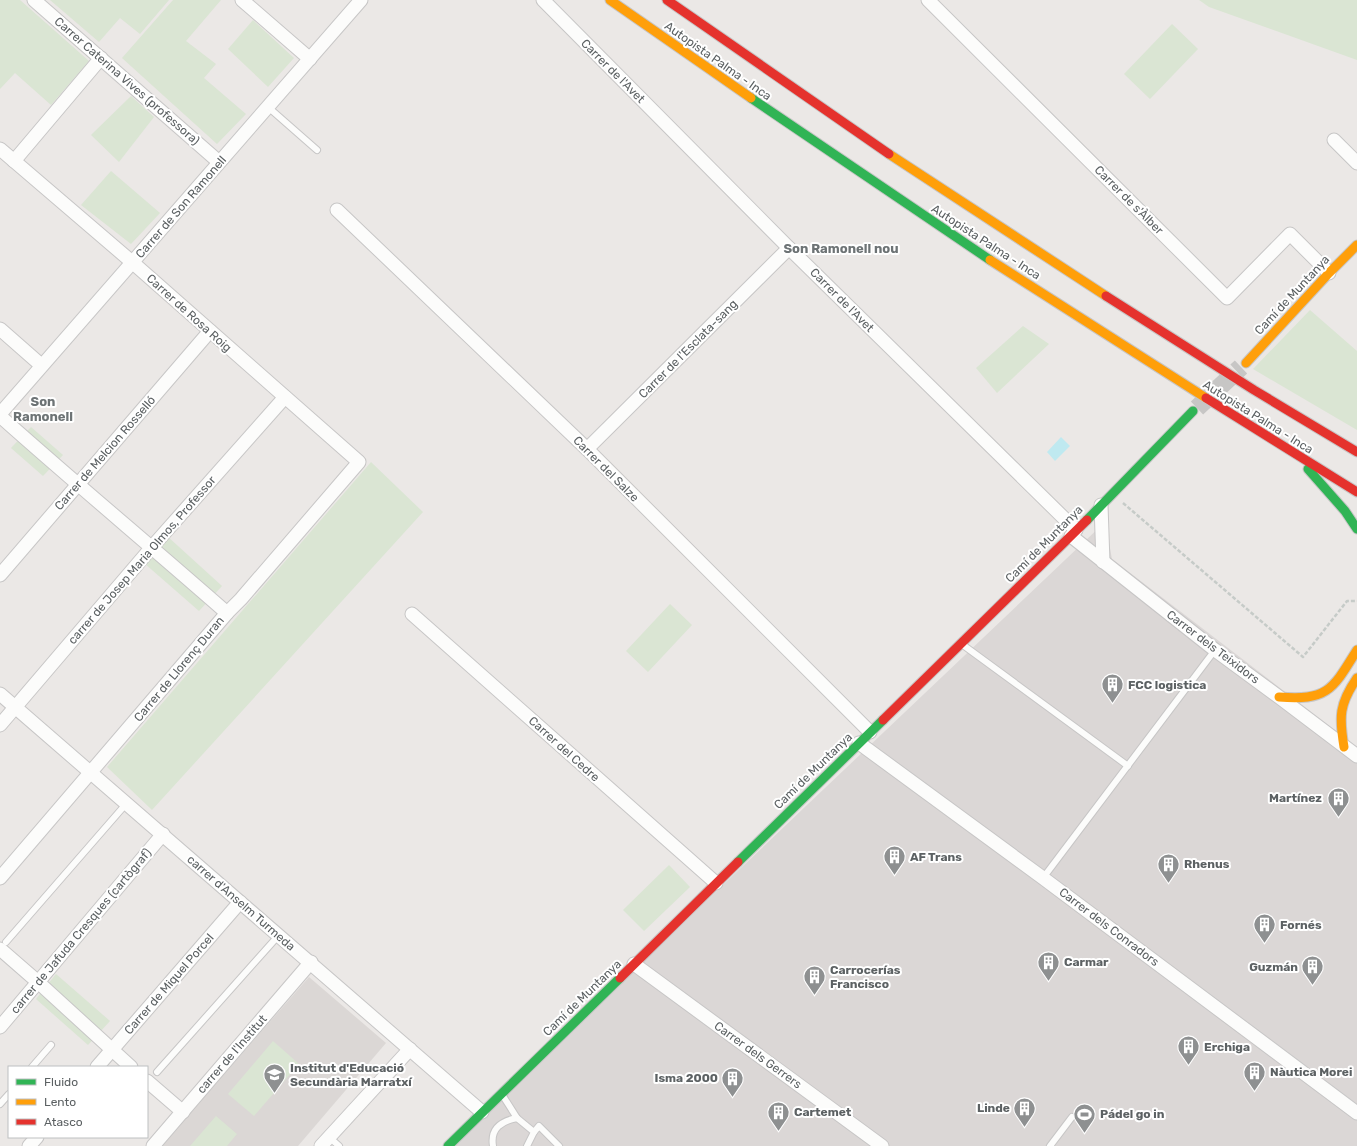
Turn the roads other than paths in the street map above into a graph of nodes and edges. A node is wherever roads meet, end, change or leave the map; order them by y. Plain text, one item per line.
1 (34, 0) edge
2 (242, 0) edge
3 (361, 0) edge
4 (543, 0) edge
5 (610, 0) edge
6 (667, 0) edge
7 (928, 0) edge
8 (101, 58) junction
9 (310, 59) junction
10 (268, 107) junction
11 (1334, 140) dead end
12 (0, 149) edge
13 (317, 150) dead end
14 (14, 161) junction
15 (219, 162) junction
16 (1357, 162) edge
17 (337, 210) dead end
18 (1357, 245) edge
19 (789, 248) junction
20 (132, 262) junction
21 (1329, 273) junction
22 (0, 329) edge
23 (210, 331) junction
24 (1246, 362) tunnel mouth
25 (41, 365) junction
26 (285, 397) junction
27 (1193, 411) tunnel mouth
28 (0, 415) edge
29 (587, 449) junction
30 (1357, 452) edge
31 (1294, 453) junction
32 (359, 462) joint
33 (77, 485) junction
34 (1357, 492) edge
35 (1101, 505) junction
36 (1357, 529) edge
37 (1073, 533) junction
38 (152, 547) junction
39 (1103, 562) junction
40 (0, 575) edge
41 (227, 613) junction
42 (412, 614) dead end
43 (961, 643) junction
44 (1215, 650) junction
45 (1357, 650) edge
46 (1357, 678) edge
47 (0, 694) edge
48 (1279, 697) junction
49 (16, 707) junction
50 (0, 725) edge
51 (870, 732) junction
52 (859, 743) junction
53 (1344, 747) junction
54 (1357, 756) edge
55 (1128, 766) junction
56 (91, 772) junction
57 (126, 804) junction
58 (163, 834) junction
59 (0, 878) edge
60 (1044, 878) junction
61 (716, 883) junction
62 (240, 902) junction
63 (279, 935) junction
64 (3, 945) edge
65 (311, 962) junction
66 (634, 964) junction
67 (38, 982) junction
68 (0, 1027) edge
69 (51, 1044) dead end
70 (410, 1049) junction
71 (111, 1050) junction
72 (33, 1066) edge
73 (98, 1066) edge
74 (130, 1066) edge
75 (157, 1072) dead end
76 (148, 1082) edge
77 (502, 1093) junction
78 (8, 1095) edge
79 (0, 1104) edge
80 (183, 1112) junction
81 (482, 1112) junction
82 (1357, 1113) edge
83 (1072, 1117) dead end
84 (517, 1118) junction
85 (534, 1132) junction
86 (36, 1138) edge
87 (325, 1142) edge
88 (30, 1146) edge
89 (153, 1146) edge
90 (339, 1146) edge
91 (448, 1146) edge
92 (493, 1146) edge
93 (527, 1146) edge
94 (559, 1146) edge
95 (882, 1146) edge
96 (1050, 1146) edge

1 - 8 street, Carrer Caterina Vives (professora)
2 - 9 street
3 - 9 street, Carrer de Son Ramonell
4 - 19 street, Carrer de l'Avet
5 - 31 main road, Autopista Palma - Inca
6 - 30 main road, Autopista Palma - Inca
7 - 21 street, Carrer de s'Àlber
8 - 14 street
8 - 15 street, Carrer Caterina Vives (professora)
9 - 10 street, Carrer de Son Ramonell
10 - 13 lane
10 - 15 street, Carrer de Son Ramonell
11 - 16 street
12 - 14 street, Carrer de Rosa Roig
14 - 20 street, Carrer de Rosa Roig
15 - 20 street, Carrer de Son Ramonell
17 - 29 street, Carrer del Salze
18 - 21 main road, Camí de Muntanya
19 - 29 street, Carrer de l'Esclata-sang
19 - 37 street, Carrer de l'Avet
20 - 23 street, Carrer de Rosa Roig
20 - 25 street, Carrer de Son Ramonell
21 - 24 main road, Camí de Muntanya
22 - 25 street
23 - 26 street, Carrer de Rosa Roig
23 - 33 street, Carrer de Melcion Rosselló
25 - 28 street, Carrer de Son Ramonell
26 - 32 street, Carrer de Rosa Roig
26 - 38 street, carrer de Josep Maria Olmos, Professor
27 - 35 main road, Camí de Muntanya
28 - 33 street
29 - 51 street, Carrer del Salze
31 - 34 main road, Autopista Palma - Inca
31 - 36 main road
32 - 41 street, Carrer de Llorenç Duran
33 - 38 street
33 - 40 street, Carrer de Melcion Rosselló
35 - 37 main road, Camí de Muntanya
35 - 39 street
37 - 39 street, Carrer dels Teixidors
37 - 43 main road, Camí de Muntanya
38 - 41 street
38 - 49 street, carrer de Josep Maria Olmos, Professor
39 - 44 street, Carrer dels Teixidors
41 - 56 street, Carrer de Llorenç Duran
42 - 61 street, Carrer del Cedre
43 - 51 main road, Camí de Muntanya
43 - 55 lane
44 - 48 street, Carrer dels Teixidors
44 - 55 lane
45 - 48 main road
46 - 53 main road
47 - 49 street, carrer d'Anselm Turmeda
48 - 53 street, Carrer dels Teixidors
49 - 50 street, carrer de Josep Maria Olmos, Professor
49 - 56 street, carrer d'Anselm Turmeda
51 - 52 main road, Camí de Muntanya
52 - 60 street, Carrer dels Conradors
52 - 61 main road, Camí de Muntanya
53 - 54 street, Carrer dels Teixidors
55 - 60 lane
56 - 57 street, carrer d'Anselm Turmeda
56 - 59 street, Carrer de Llorenç Duran
57 - 58 street, carrer d'Anselm Turmeda
57 - 64 lane
58 - 62 street, carrer d'Anselm Turmeda
58 - 67 street, carrer de Jafuda Cresques (cartògraf)
60 - 82 street, Carrer dels Conradors
61 - 66 main road, Camí de Muntanya
62 - 63 street, carrer d'Anselm Turmeda
62 - 71 street, Carrer de Miquel Porcel
63 - 65 street, carrer d'Anselm Turmeda
63 - 75 lane
64 - 67 street
65 - 70 street, carrer d'Anselm Turmeda
65 - 80 street, carrer de l'Institut
66 - 77 main road, Camí de Muntanya
66 - 95 street, Carrer dels Gerrers
67 - 68 street, carrer de Jafuda Cresques (cartògraf)
67 - 71 street
69 - 72 lane
70 - 81 street, carrer d'Anselm Turmeda
70 - 87 street
71 - 73 street, Carrer de Miquel Porcel
71 - 74 street
76 - 80 street
77 - 81 main road, Camí de Muntanya
77 - 84 lane
78 - 79 lane
80 - 89 street, carrer de l'Institut
81 - 91 main road, Camí de Muntanya
83 - 96 lane
84 - 85 lane
84 - 92 lane
85 - 93 lane
85 - 94 lane
86 - 88 street
87 - 90 lane

